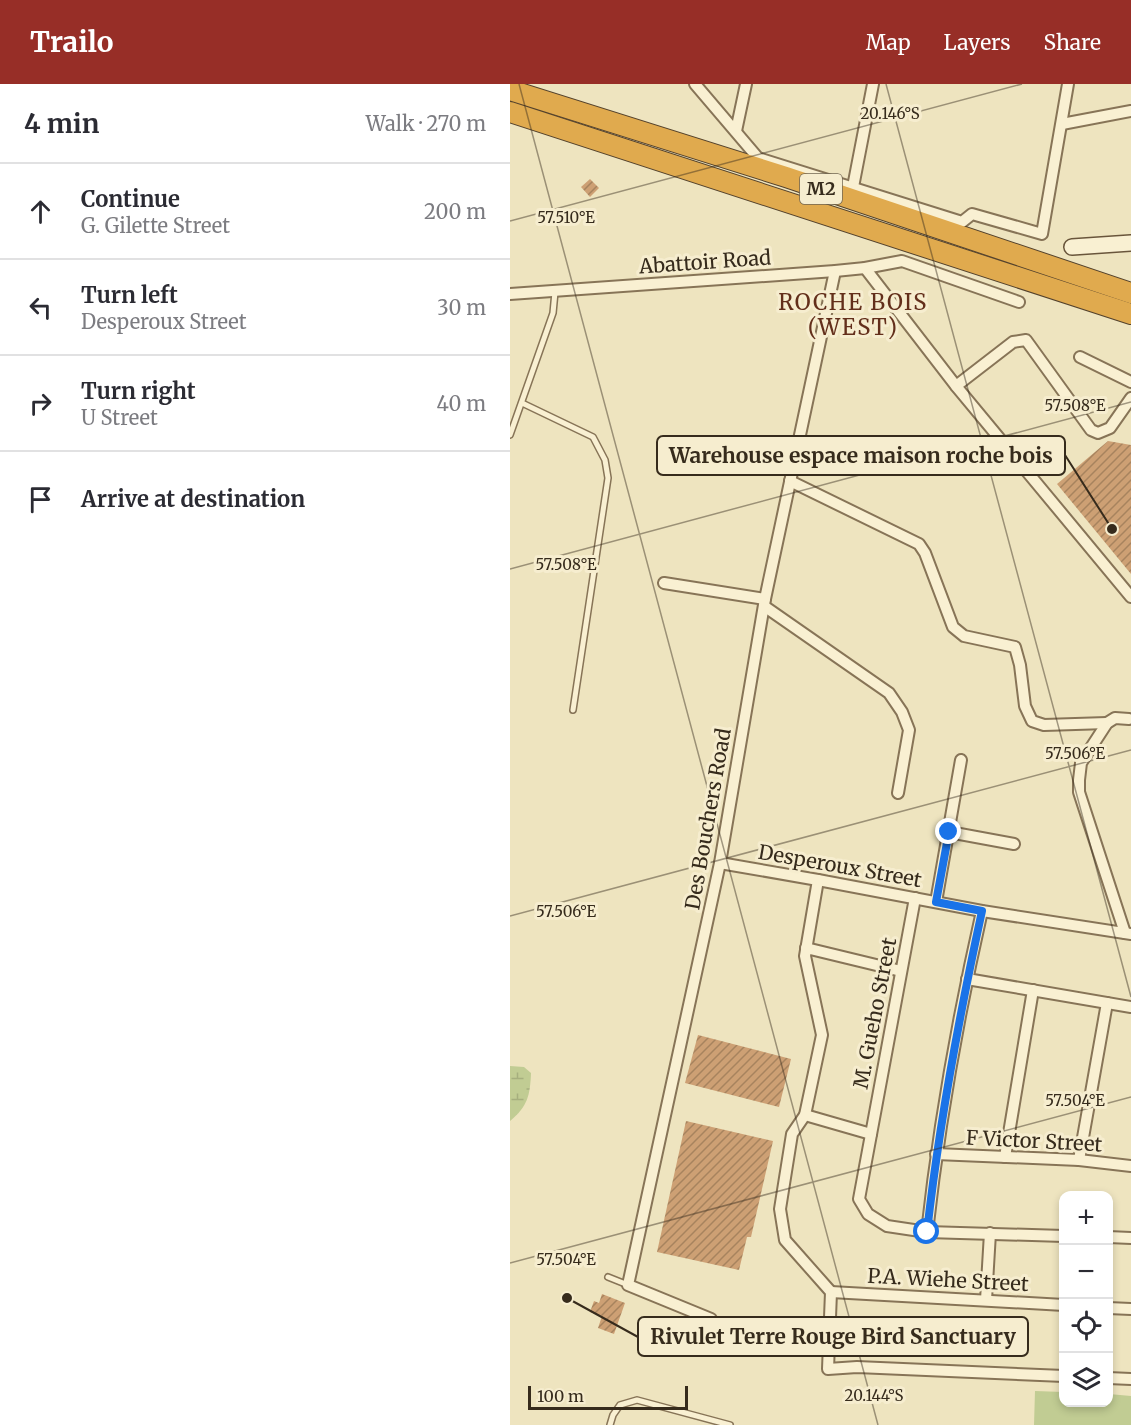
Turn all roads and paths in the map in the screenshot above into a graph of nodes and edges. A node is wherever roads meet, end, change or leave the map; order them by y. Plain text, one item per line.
1 (695, 84) edge
2 (746, 84) edge
3 (873, 84) edge
4 (1068, 84) edge
5 (510, 90) edge
6 (1131, 111) edge
7 (510, 112) edge
8 (1062, 124) junction
9 (736, 131) junction
10 (853, 187) junction
11 (1131, 243) edge
12 (1072, 247) dead end
13 (865, 268) junction
14 (835, 271) junction
15 (556, 290) junction
16 (1131, 293) edge
17 (510, 294) edge
18 (1019, 302) dead end
19 (1131, 314) edge
20 (1080, 357) dead end
21 (1131, 382) edge
22 (956, 386) junction
23 (1131, 398) edge
24 (522, 403) junction
25 (510, 435) edge
26 (790, 482) junction
27 (664, 583) dead end
28 (1131, 597) edge
29 (764, 603) junction
30 (573, 710) dead end
31 (1130, 720) edge
32 (1107, 723) junction
33 (961, 760) dead end
34 (898, 793) dead end
35 (949, 832) junction
36 (1014, 844) dead end
37 (720, 863) junction
38 (818, 880) junction
39 (915, 898) junction
40 (936, 902) junction
41 (982, 911) junction
42 (1128, 934) edge
43 (806, 948) junction
44 (902, 970) junction
45 (967, 979) junction
46 (1033, 990) junction
47 (1107, 1003) junction
48 (1131, 1007) edge
49 (805, 1115) junction
50 (871, 1134) junction
51 (936, 1154) junction
52 (1005, 1157) junction
53 (1079, 1160) junction
54 (1131, 1166) edge
55 (927, 1232) junction
56 (990, 1233) junction
57 (1059, 1236) edge
58 (1113, 1237) edge
59 (1131, 1238) edge
60 (608, 1277) dead end
61 (628, 1285) junction
62 (831, 1292) junction
63 (986, 1300) junction
64 (1059, 1305) edge
65 (1113, 1308) edge
66 (1131, 1309) edge
67 (711, 1319) dead end
68 (1059, 1376) edge
69 (1113, 1378) edge
70 (1131, 1379) edge
71 (610, 1425) edge
72 (730, 1425) edge

1 - 9 street
2 - 9 street
3 - 10 street
4 - 8 street
5 - 16 highway, M2
6 - 8 street
7 - 19 highway, M2
8 - 10 street
9 - 10 street
11 - 12 street
13 - 14 street, Abattoir Road
13 - 18 street, Abattoir Road
13 - 22 street
14 - 15 street, Abattoir Road
14 - 26 street, Des Bouchers Road
15 - 17 street, Abattoir Road
15 - 24 lane
20 - 21 street
22 - 23 street
22 - 28 street
24 - 25 lane
24 - 30 lane
26 - 29 street, Des Bouchers Road
26 - 32 street
27 - 29 street
29 - 34 street
29 - 37 street, Des Bouchers Road
31 - 32 street
32 - 42 street
33 - 35 street
35 - 36 street
35 - 40 street
37 - 38 street, Desperoux Street
37 - 61 street, Des Bouchers Road
38 - 39 street, Desperoux Street
38 - 43 street
39 - 40 street, Desperoux Street
39 - 44 street, M. Gueho Street
40 - 41 street, Desperoux Street
41 - 42 street, Desperoux Street
41 - 45 street
43 - 44 street
43 - 49 street
44 - 50 street, M. Gueho Street
45 - 46 street
45 - 51 street
46 - 47 street
46 - 52 street
47 - 48 street
47 - 53 street
49 - 50 street
49 - 62 street
50 - 55 street, M. Gueho Street
51 - 52 street, F Victor Street
51 - 55 street
52 - 53 street, F Victor Street
53 - 54 street, F Victor Street
55 - 56 street
56 - 57 street
56 - 63 street
58 - 59 street
60 - 61 lane
61 - 67 street
62 - 63 street, P.A. Wiehe Street
62 - 68 street
63 - 64 street, P.A. Wiehe Street
65 - 66 street
69 - 70 street
71 - 72 lane

